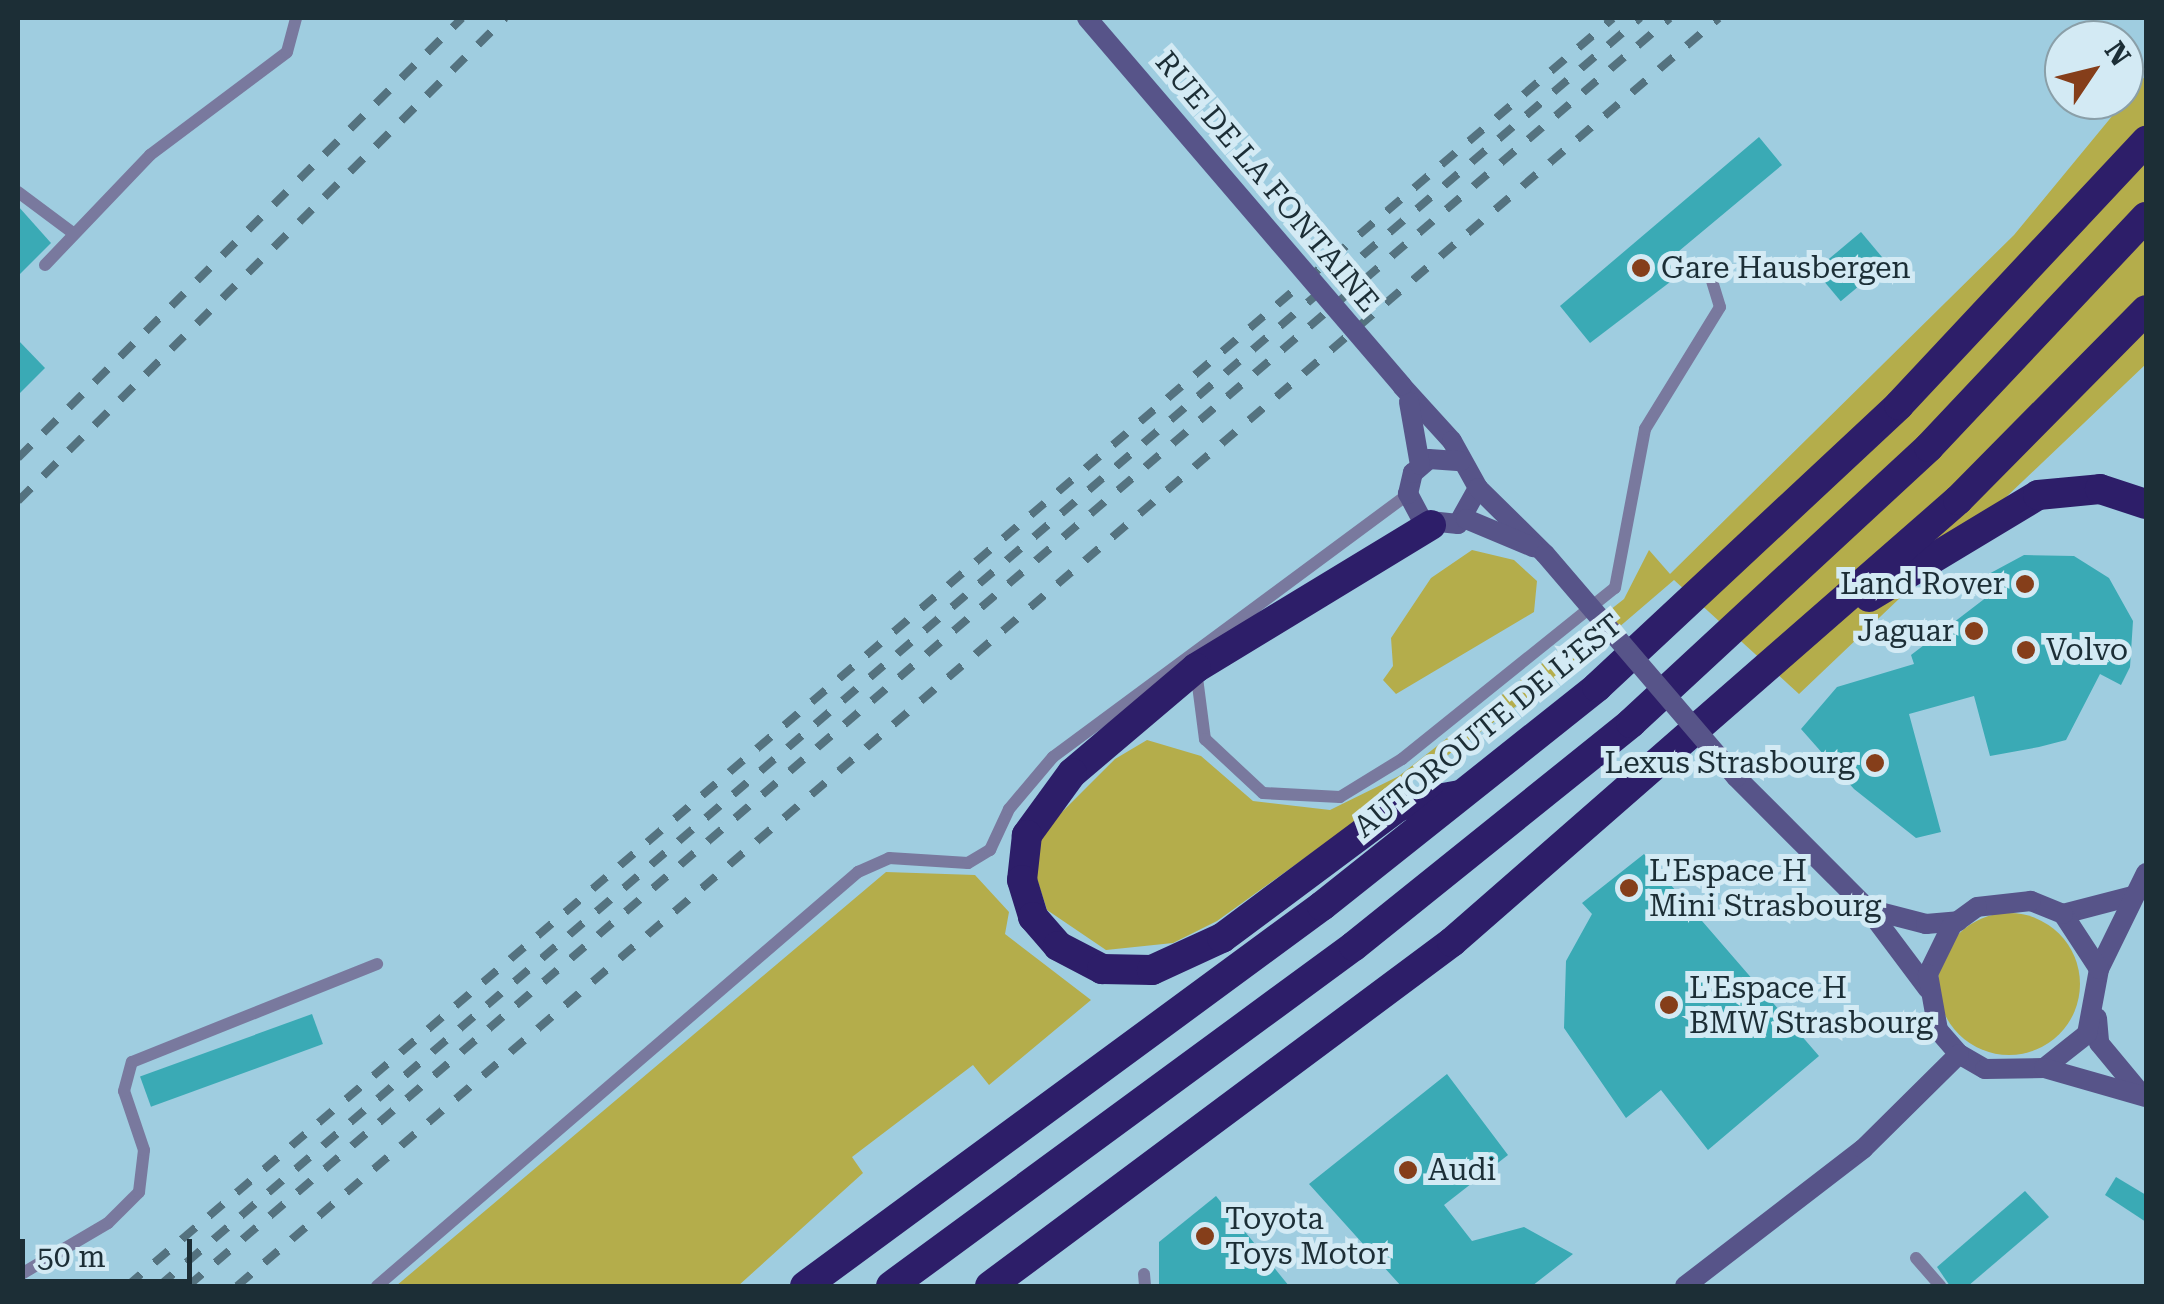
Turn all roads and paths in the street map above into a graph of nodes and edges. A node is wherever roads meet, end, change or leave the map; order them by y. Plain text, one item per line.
1 (296, 18) edge
2 (1088, 18) edge
3 (2146, 141) edge
4 (18, 192) edge
5 (2146, 217) edge
6 (73, 233) junction
7 (45, 265) dead end
8 (1708, 268) dead end
9 (2146, 310) edge
10 (1402, 386) junction
11 (1461, 461) junction
12 (1420, 465) junction
13 (1478, 488) junction
14 (1408, 494) junction
15 (2146, 504) edge
16 (1466, 519) junction
17 (1431, 525) junction
18 (1546, 554) junction
19 (1775, 659) junction
20 (1194, 661) junction
21 (1463, 794) junction
22 (2146, 873) edge
23 (2132, 896) junction
24 (1868, 910) junction
25 (2063, 914) junction
26 (1958, 921) junction
27 (377, 964) dead end
28 (2099, 969) junction
29 (1928, 989) junction
30 (2096, 1011) junction
31 (1959, 1054) junction
32 (2044, 1068) junction
33 (2144, 1096) edge
34 (1916, 1258) dead end
35 (18, 1276) edge
36 (377, 1286) edge
37 (805, 1286) edge
38 (891, 1286) edge
39 (990, 1286) edge
40 (1685, 1286) edge
41 (1940, 1286) edge

1 - 6 lane
2 - 10 street, RUE DE LA FONTAINE, bridge
3 - 21 highway, AUTOROUTE DE L’EST
4 - 6 lane
5 - 38 highway
6 - 7 lane
8 - 20 lane
9 - 19 highway
10 - 11 street, RUE DE LA FONTAINE
10 - 12 street, RUE DE LA FONTAINE
11 - 12 street
11 - 13 street, RUE DE LA FONTAINE
12 - 14 street, RUE DE LA FONTAINE
13 - 16 street
13 - 18 street, RUE DE LA FONTAINE
14 - 17 street
14 - 20 lane
15 - 19 highway
16 - 17 street
16 - 18 street, RUE DE LA FONTAINE
17 - 20 highway
18 - 24 street, RUE DE LA FONTAINE, bridge
19 - 39 highway
20 - 21 highway
20 - 36 lane
21 - 37 highway, AUTOROUTE DE L’EST
22 - 23 street
23 - 25 street
23 - 28 street
24 - 26 street
24 - 29 street, RUE DE LA FONTAINE
25 - 26 street
25 - 28 street
26 - 29 street
27 - 35 lane
28 - 30 street
29 - 31 street, RUE DE LA FONTAINE
30 - 32 street
30 - 33 street
31 - 32 street
31 - 40 street
32 - 33 street
34 - 41 lane

